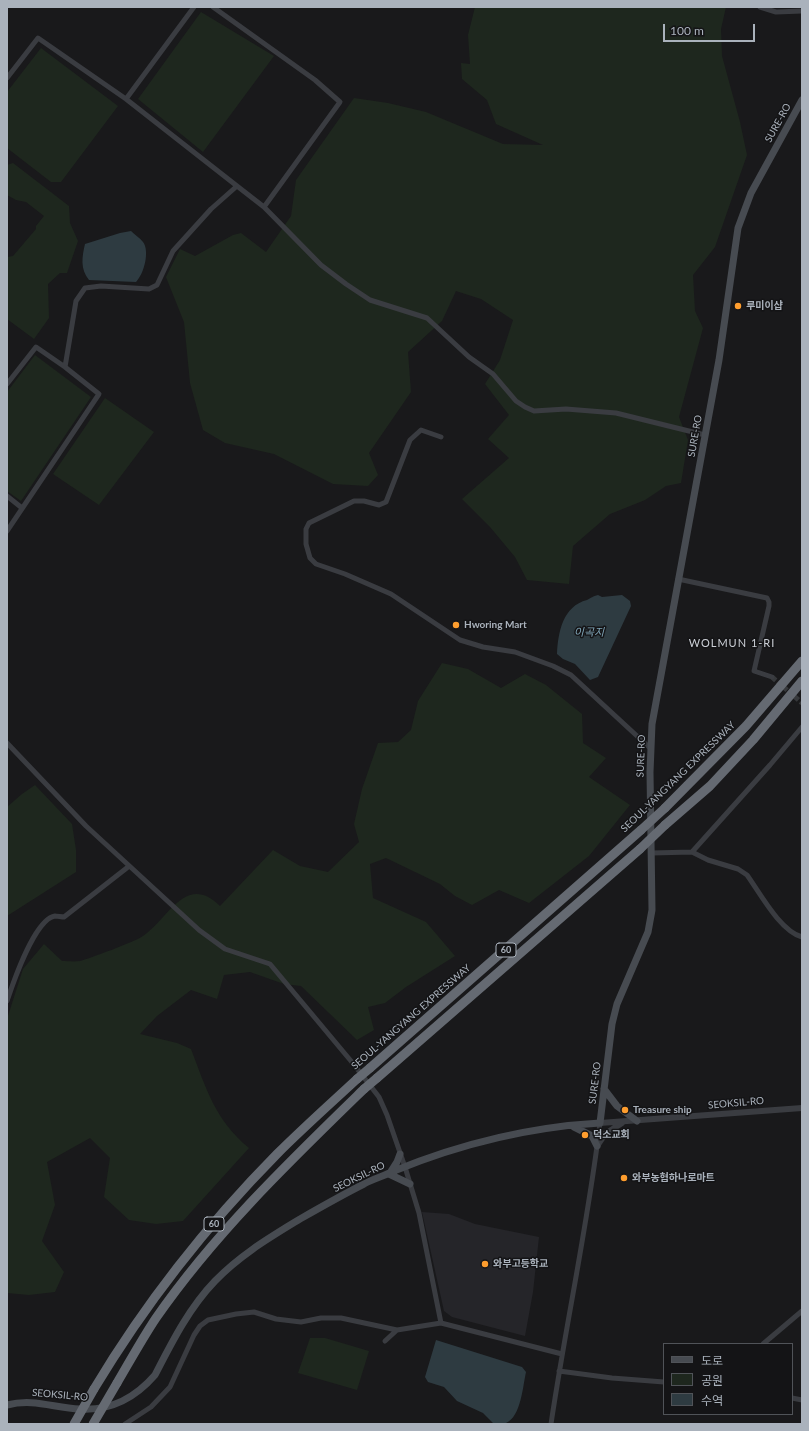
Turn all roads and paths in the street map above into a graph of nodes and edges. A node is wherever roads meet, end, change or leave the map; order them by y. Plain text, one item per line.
1 (194, 7) edge
2 (212, 7) edge
3 (760, 7) edge
4 (802, 11) edge
5 (7, 78) edge
6 (126, 99) junction
7 (802, 100) edge
8 (237, 186) junction
9 (264, 207) junction
10 (65, 367) junction
11 (7, 384) edge
12 (705, 435) junction
13 (441, 437) dead end
14 (7, 496) edge
15 (22, 508) junction
16 (7, 531) edge
17 (678, 579) junction
18 (802, 661) edge
19 (772, 677) tunnel mouth
20 (802, 681) edge
21 (802, 727) edge
22 (7, 743) edge
23 (650, 748) junction
24 (14, 750) junction
25 (7, 752) edge
26 (692, 852) junction
27 (652, 853) junction
28 (128, 867) junction
29 (802, 937) edge
30 (7, 1001) edge
31 (604, 1089) junction
32 (802, 1108) edge
33 (637, 1121) junction
34 (623, 1122) junction
35 (600, 1123) junction
36 (568, 1125) junction
37 (597, 1146) junction
38 (400, 1154) junction
39 (405, 1167) junction
40 (389, 1174) junction
41 (410, 1184) junction
42 (802, 1311) edge
43 (441, 1323) junction
44 (397, 1330) junction
45 (385, 1341) dead end
46 (764, 1343) edge
47 (562, 1354) junction
48 (559, 1371) junction
49 (663, 1382) edge
50 (7, 1405) edge
51 (93, 1408) junction
52 (74, 1424) edge
53 (92, 1424) edge
54 (125, 1424) edge
55 (551, 1424) edge

1 - 6 street
2 - 9 street
3 - 4 street
5 - 6 street
6 - 8 street
7 - 12 main road, SURE-RO
8 - 9 street
8 - 10 street
9 - 12 street
10 - 11 street
10 - 15 street
12 - 17 main road, SURE-RO
13 - 23 street
14 - 15 street
15 - 16 street
17 - 19 street
17 - 23 main road, SURE-RO
18 - 52 highway, SEOUL-YANGYANG EXPRESSWAY / 60, bridge
20 - 53 highway, 60, bridge
21 - 26 street
22 - 24 street
23 - 27 main road, SURE-RO
24 - 25 street
24 - 28 street
26 - 27 street
26 - 29 street
27 - 31 main road, SURE-RO
28 - 30 street
28 - 38 street
31 - 33 main road
31 - 35 main road, SURE-RO
32 - 33 street, SEOKSIL-RO
33 - 34 street, SEOKSIL-RO
34 - 35 street, SEOKSIL-RO
34 - 37 street
35 - 36 main road, SEOKSIL-RO
35 - 37 street, SURE-RO
36 - 37 main road
36 - 39 main road, SEOKSIL-RO
37 - 47 street, SURE-RO
38 - 39 street
38 - 40 main road
39 - 40 main road, SEOKSIL-RO
39 - 41 street
40 - 41 main road
40 - 51 main road, SEOKSIL-RO
41 - 43 street
42 - 46 street
43 - 44 street
43 - 47 street
44 - 45 street
44 - 54 street
47 - 48 street, SURE-RO
48 - 49 street
48 - 55 street, SURE-RO
50 - 51 main road, SEOKSIL-RO
51 - 53 street

